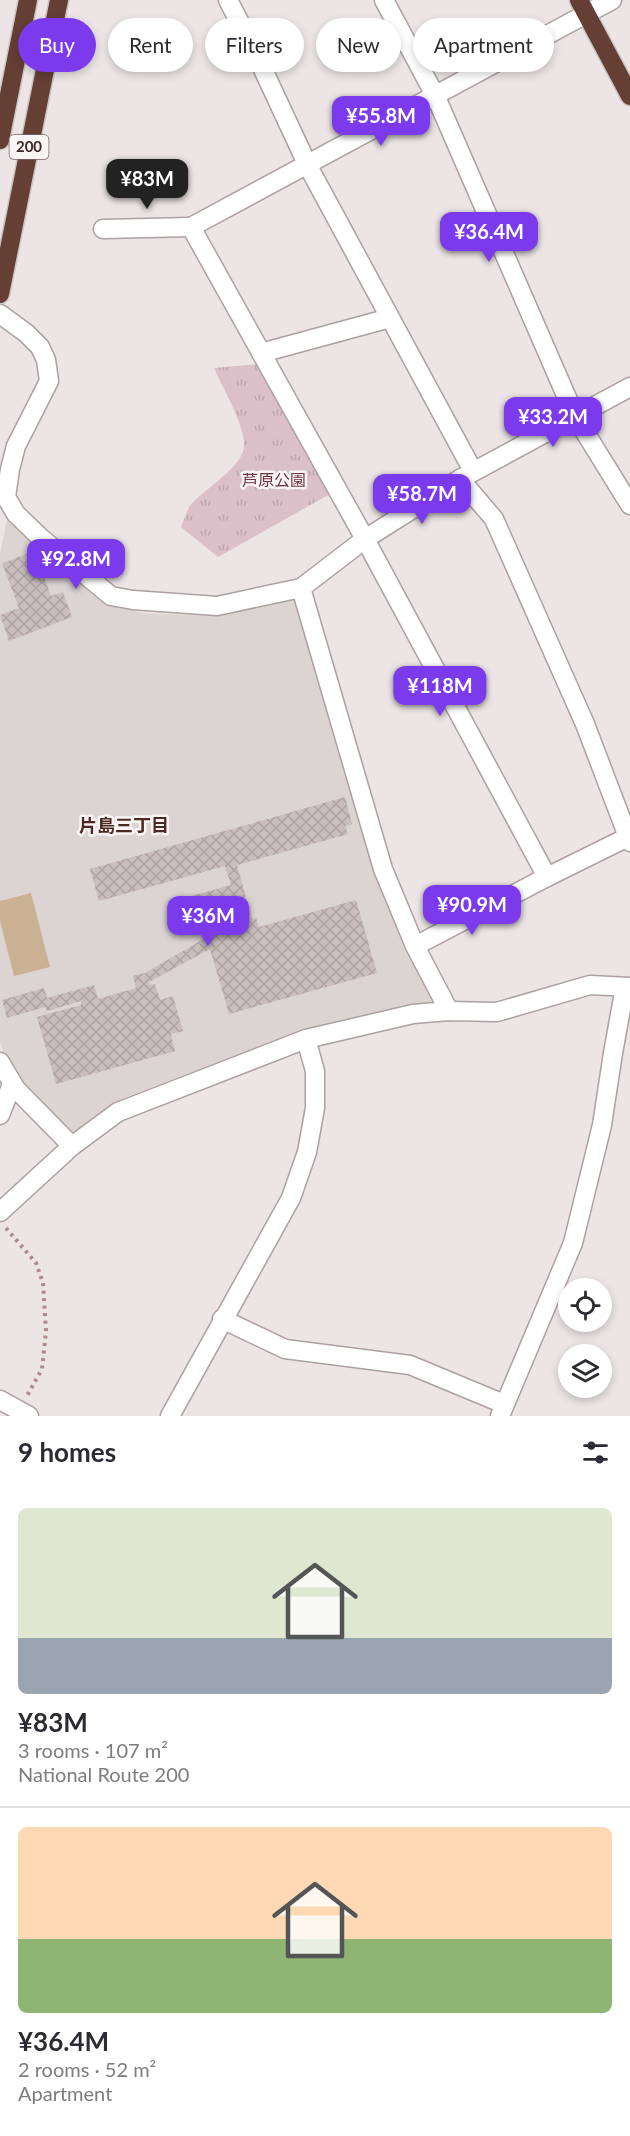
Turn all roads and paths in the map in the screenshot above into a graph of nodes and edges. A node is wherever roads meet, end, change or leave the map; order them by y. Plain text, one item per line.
1 (28, 0) edge
2 (58, 0) edge
3 (228, 0) edge
4 (384, 0) edge
5 (612, 0) edge
6 (583, 7) edge
7 (630, 96) edge
8 (436, 97) junction
9 (0, 140) edge
10 (308, 166) junction
11 (191, 228) junction
12 (103, 229) dead end
13 (0, 294) edge
14 (0, 314) edge
15 (390, 318) junction
16 (261, 353) junction
17 (630, 387) edge
18 (575, 416) junction
19 (467, 475) junction
20 (630, 505) edge
21 (365, 539) junction
22 (301, 588) junction
23 (629, 839) edge
24 (547, 877) junction
25 (415, 946) junction
26 (628, 987) edge
27 (448, 1011) junction
28 (306, 1039) junction
29 (0, 1062) edge
30 (12, 1084) junction
31 (0, 1115) edge
32 (72, 1146) junction
33 (0, 1212) edge
34 (0, 1221) edge
35 (222, 1319) junction
36 (0, 1400) edge
37 (502, 1410) edge
38 (21, 1414) edge
39 (170, 1416) edge

1 - 9 highway, 200
2 - 13 highway, 200
3 - 10 street
4 - 8 street
5 - 6 street
6 - 7 highway
6 - 8 street
8 - 10 street
8 - 18 street
10 - 11 street
10 - 15 street
11 - 12 street
11 - 16 street
14 - 22 street
15 - 16 street
15 - 19 street
16 - 21 street
17 - 18 street
18 - 19 street
18 - 20 street
19 - 21 street
19 - 23 street
21 - 22 street
21 - 24 street
22 - 25 street
23 - 24 street
24 - 25 street
25 - 27 street
26 - 27 street
26 - 37 street
27 - 28 street
28 - 32 street
28 - 35 street
29 - 30 street
30 - 31 street
30 - 32 street
32 - 33 street
34 - 38 path
35 - 37 street
35 - 39 street
36 - 38 street

